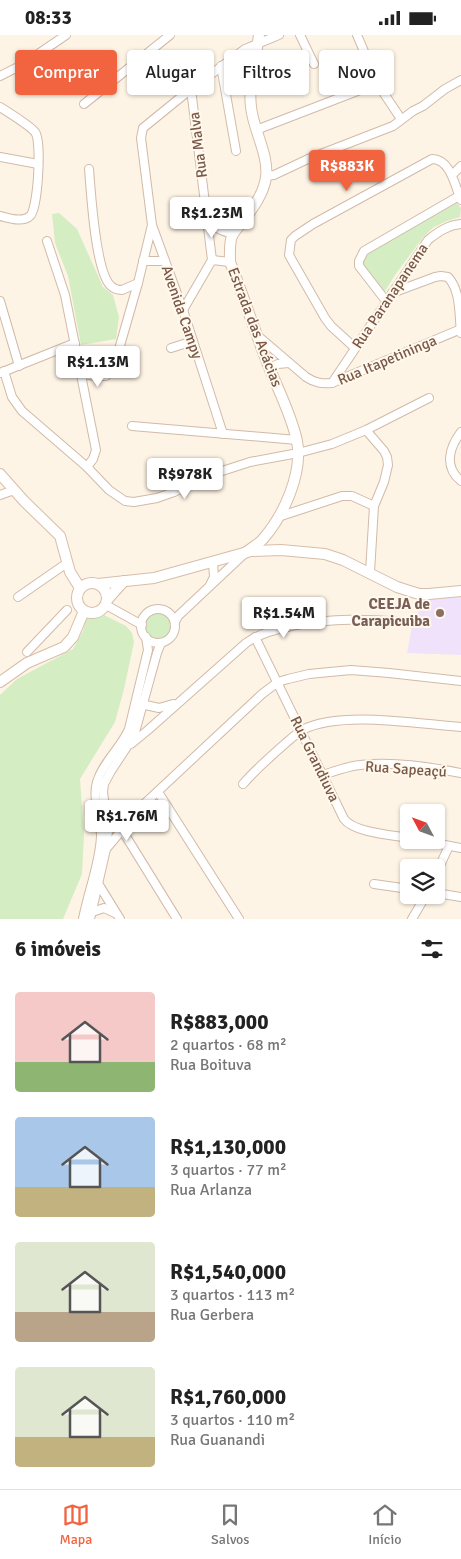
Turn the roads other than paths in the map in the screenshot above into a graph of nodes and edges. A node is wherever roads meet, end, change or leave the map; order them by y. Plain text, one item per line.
1 (66, 35) edge
2 (170, 35) edge
3 (279, 35) edge
4 (300, 35) edge
5 (357, 35) edge
6 (259, 39) edge
7 (363, 50) edge
8 (314, 64) dead end
9 (222, 66) junction
10 (214, 72) edge
11 (0, 76) edge
12 (461, 81) edge
13 (184, 95) edge
14 (192, 95) edge
15 (349, 95) edge
16 (385, 95) edge
17 (84, 104) dead end
18 (0, 107) edge
19 (401, 119) junction
20 (256, 130) junction
21 (236, 151) dead end
22 (0, 157) edge
23 (38, 164) junction
24 (461, 166) edge
25 (89, 169) dead end
26 (452, 175) junction
27 (266, 176) junction
28 (460, 198) edge
29 (0, 217) edge
30 (207, 219) junction
31 (461, 224) edge
32 (152, 225) junction
33 (233, 235) junction
34 (47, 241) dead end
35 (143, 261) junction
36 (165, 261) junction
37 (212, 261) junction
38 (230, 262) junction
39 (405, 272) junction
40 (138, 283) junction
41 (417, 284) junction
42 (392, 293) junction
43 (0, 301) edge
44 (386, 301) junction
45 (183, 311) junction
46 (460, 329) edge
47 (461, 333) edge
48 (258, 336) junction
49 (192, 341) junction
50 (75, 343) junction
51 (171, 348) dead end
52 (355, 348) junction
53 (289, 363) junction
54 (19, 366) junction
55 (269, 368) junction
56 (2, 372) edge
57 (81, 374) junction
58 (332, 383) junction
59 (429, 398) dead end
60 (132, 427) dead end
61 (366, 430) junction
62 (461, 432) edge
63 (224, 435) junction
64 (296, 440) junction
65 (298, 453) junction
66 (87, 467) junction
67 (0, 474) edge
68 (461, 481) edge
69 (14, 490) junction
70 (0, 495) edge
71 (374, 506) junction
72 (278, 517) junction
73 (245, 553) junction
74 (213, 562) junction
75 (67, 563) junction
76 (370, 572) junction
77 (124, 581) junction
78 (98, 584) junction
79 (209, 587) junction
80 (80, 589) junction
81 (461, 591) edge
82 (18, 597) dead end
83 (107, 602) junction
84 (67, 610) dead end
85 (84, 611) junction
86 (403, 621) dead end
87 (175, 623) junction
88 (142, 625) junction
89 (146, 637) junction
90 (255, 637) junction
91 (161, 643) junction
92 (27, 652) dead end
93 (461, 681) edge
94 (0, 682) edge
95 (278, 683) junction
96 (181, 699) junction
97 (139, 704) junction
98 (163, 715) junction
99 (136, 717) junction
100 (461, 727) edge
101 (301, 731) junction
102 (130, 743) junction
103 (461, 773) edge
104 (323, 775) junction
105 (243, 784) dead end
106 (158, 792) junction
107 (106, 810) junction
108 (127, 820) junction
109 (122, 830) junction
110 (400, 836) edge
111 (445, 845) edge
112 (449, 846) junction
113 (461, 847) edge
114 (106, 849) junction
115 (443, 859) edge
116 (374, 884) dead end
117 (99, 885) junction
118 (400, 888) edge
119 (445, 894) edge
120 (461, 897) edge
121 (421, 904) edge
122 (91, 915) edge
123 (118, 917) edge
124 (83, 919) edge
125 (177, 919) edge
126 (238, 919) edge
127 (412, 919) edge

1 - 11 street
2 - 17 street
3 - 6 street
4 - 8 street
5 - 7 street
6 - 9 street
6 - 20 street, Estrada das Acácias
9 - 10 street
9 - 21 street
12 - 19 street
13 - 32 street, Avenida Campy
14 - 30 street, Rua Malva
15 - 20 street
16 - 19 street
18 - 23 street
19 - 27 street
20 - 27 street, Estrada das Acácias
22 - 23 street
23 - 29 street
24 - 26 street
25 - 40 street
26 - 28 street
26 - 52 street
27 - 33 street, Estrada das Acácias
28 - 44 street
30 - 33 street
30 - 37 street, Rua Malva
31 - 39 street, Rua Paranapanema
32 - 35 street
32 - 36 street, Avenida Campy
33 - 38 street, Estrada das Acácias
34 - 50 street
35 - 36 street
35 - 40 street
36 - 45 street, Avenida Campy
37 - 38 street
37 - 45 street
38 - 48 street, Estrada das Acácias
39 - 41 street
39 - 42 street, Rua Paranapanema
40 - 57 street
41 - 42 street
41 - 46 street
42 - 44 street, Rua Paranapanema
43 - 54 street
44 - 52 street, Rua Paranapanema
45 - 49 street, Avenida Campy
46 - 47 street
46 - 58 street, Rua Itapetininga
48 - 53 street, Rua Itapetininga
48 - 55 street, Estrada das Acácias
49 - 51 street
49 - 63 street, Avenida Campy
50 - 54 street
50 - 57 street
52 - 58 street, Rua Paranapanema
53 - 55 street
53 - 58 street, Rua Itapetininga
54 - 56 street
55 - 64 street, Estrada das Acácias
56 - 66 street
57 - 66 street
59 - 61 street
60 - 63 street
61 - 65 street
61 - 71 street
62 - 68 street
63 - 64 street
64 - 65 street, Estrada das Acácias
65 - 66 street
65 - 72 street, Estrada das Acácias
67 - 69 street
69 - 70 street
69 - 75 street
71 - 72 street
71 - 76 street
72 - 73 street, Estrada das Acácias
73 - 74 street
73 - 76 street
73 - 79 street
74 - 77 street
74 - 79 street
75 - 80 street
75 - 82 street
76 - 81 street
77 - 78 street
77 - 83 street
78 - 80 street
78 - 83 street
79 - 87 street
80 - 85 street
83 - 85 street
83 - 88 street
84 - 92 street
85 - 94 street
86 - 90 street
87 - 88 street
87 - 91 street
88 - 89 street
89 - 91 street
89 - 97 street
90 - 95 street, Rua Grandiuva
90 - 96 street
91 - 97 street
93 - 95 street
95 - 101 street, Rua Grandiuva
95 - 106 street
96 - 97 street
96 - 98 street
97 - 99 street
98 - 99 street
98 - 102 street
99 - 102 street
99 - 124 street
100 - 101 street
101 - 104 street, Rua Grandiuva
101 - 105 street
102 - 107 street
103 - 104 street, Rua Sapeaçú
104 - 110 street, Rua Grandiuva
106 - 108 street
106 - 126 street
107 - 108 street
107 - 114 street
108 - 109 street
109 - 114 street
109 - 125 street
111 - 112 street
112 - 113 street
112 - 115 street
114 - 117 street
116 - 118 street
117 - 122 street
117 - 123 street
119 - 120 street
121 - 127 street
122 - 123 street

